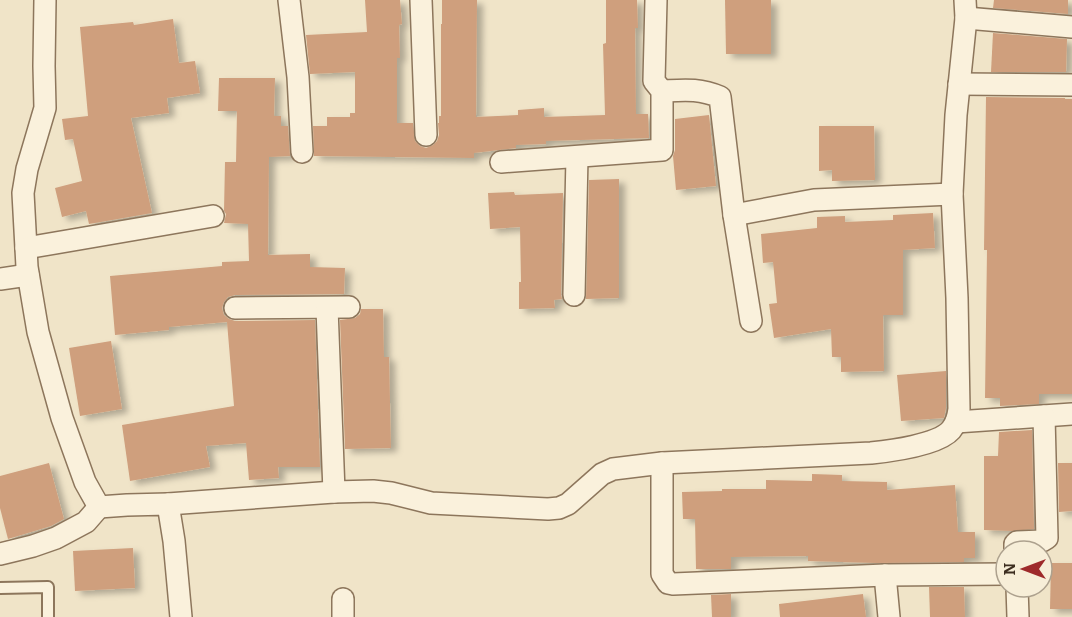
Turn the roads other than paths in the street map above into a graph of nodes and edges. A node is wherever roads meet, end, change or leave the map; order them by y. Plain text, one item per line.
1 (45, 0) edge
2 (289, 0) edge
3 (421, 0) edge
4 (656, 0) edge
5 (965, 9) edge
6 (1072, 27) edge
7 (959, 84) junction
8 (1072, 85) edge
9 (662, 91) junction
10 (426, 135) dead end
11 (302, 152) dead end
12 (577, 157) junction
13 (501, 162) dead end
14 (952, 194) junction
15 (734, 214) junction
16 (213, 216) dead end
17 (26, 248) junction
18 (28, 275) junction
19 (0, 279) edge
20 (574, 295) dead end
21 (349, 307) dead end
22 (236, 308) dead end
23 (327, 308) junction
24 (751, 321) dead end
25 (1072, 414) edge
26 (1044, 416) junction
27 (956, 422) junction
28 (662, 463) junction
29 (334, 492) junction
30 (168, 504) junction
31 (99, 507) junction
32 (1045, 539) edge
33 (0, 554) edge
34 (994, 574) edge
35 (885, 575) junction
36 (0, 588) edge
37 (1017, 599) edge
38 (48, 617) edge
39 (181, 617) edge
40 (889, 617) edge
41 (1018, 617) edge

1 - 17 street
2 - 11 street
3 - 10 street
4 - 9 street
5 - 6 street
5 - 7 street
7 - 8 street
7 - 14 street
9 - 12 street
9 - 15 street
12 - 13 street
12 - 20 street
14 - 15 street
14 - 27 street
15 - 24 street
16 - 17 street
17 - 18 street
18 - 19 street
18 - 31 street
21 - 23 street
22 - 23 street
23 - 29 street
25 - 26 street
26 - 27 street
26 - 32 street
27 - 28 street
28 - 29 street
28 - 35 street
29 - 30 street
30 - 31 street
30 - 39 street
31 - 33 street
34 - 35 street
35 - 40 street
36 - 38 lane
37 - 41 street

